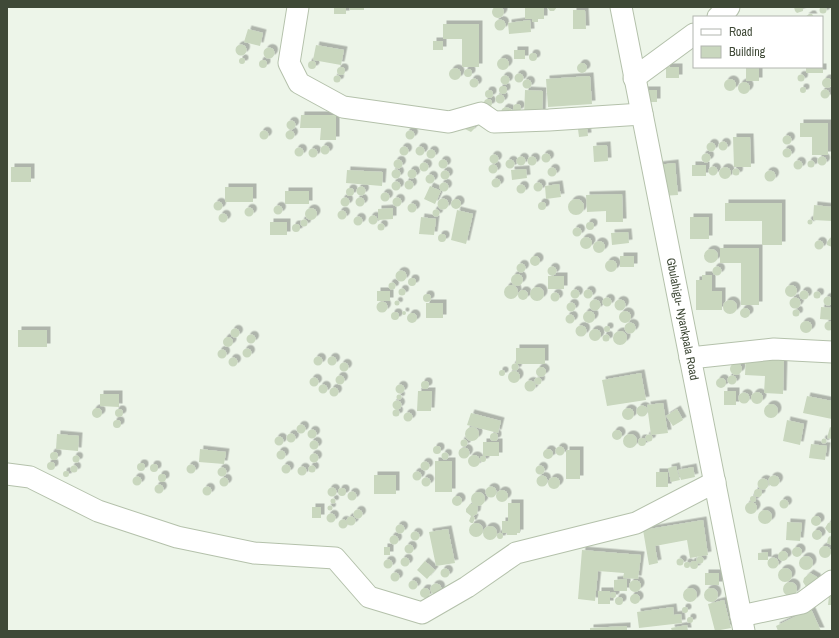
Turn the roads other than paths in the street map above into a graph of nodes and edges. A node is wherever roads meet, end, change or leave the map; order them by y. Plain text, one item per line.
1 (298, 7) edge
2 (620, 7) edge
3 (729, 7) edge
4 (719, 16) edge
5 (693, 35) edge
6 (634, 78) junction
7 (642, 114) junction
8 (832, 352) edge
9 (690, 358) junction
10 (7, 474) edge
11 (714, 482) junction
12 (832, 581) edge
13 (742, 624) edge

1 - 7 street
2 - 6 street, Gbulahigu- Nyankpala Road
3 - 4 street
5 - 6 street
6 - 7 street, Gbulahigu- Nyankpala Road
7 - 9 street, Gbulahigu- Nyankpala Road
8 - 9 street
9 - 11 street, Gbulahigu- Nyankpala Road
10 - 11 street
11 - 13 street, Gbulahigu- Nyankpala Road
12 - 13 street

